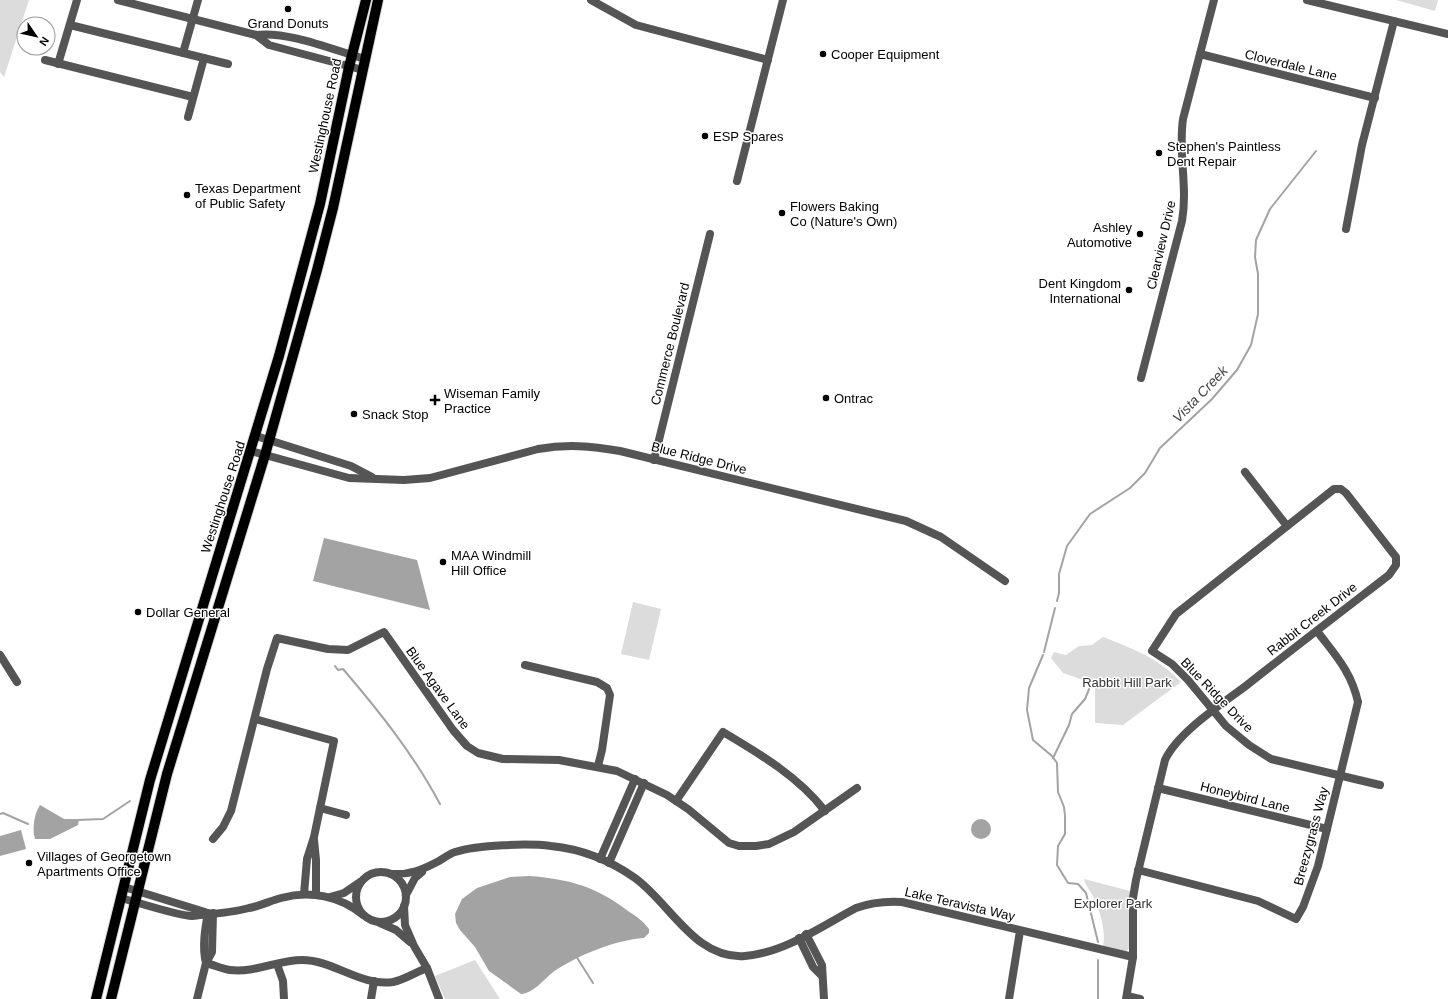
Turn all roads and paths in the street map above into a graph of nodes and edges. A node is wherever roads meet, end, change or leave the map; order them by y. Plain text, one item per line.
1 (77, 0) edge
2 (118, 0) edge
3 (198, 0) edge
4 (366, 0) edge
5 (378, 0) edge
6 (591, 0) edge
7 (783, 0) edge
8 (1214, 0) edge
9 (1307, 0) edge
10 (193, 19) junction
11 (1394, 21) junction
12 (70, 25) junction
13 (1448, 34) edge
14 (256, 35) junction
15 (183, 53) junction
16 (1200, 54) junction
17 (352, 55) junction
18 (204, 58) junction
19 (365, 59) junction
20 (45, 60) dead end
21 (768, 60) junction
22 (58, 64) junction
23 (228, 64) dead end
24 (349, 67) junction
25 (363, 70) junction
26 (193, 97) junction
27 (1375, 98) junction
28 (188, 117) dead end
29 (737, 181) dead end
30 (1346, 229) dead end
31 (710, 234) dead end
32 (1141, 378) dead end
33 (256, 436) junction
34 (269, 440) junction
35 (251, 451) junction
36 (265, 455) junction
37 (654, 460) junction
38 (1245, 472) dead end
39 (373, 478) junction
40 (1287, 526) junction
41 (1005, 580) dead end
42 (1317, 631) junction
43 (1152, 651) joint
44 (0, 655) edge
45 (525, 665) dead end
46 (17, 682) dead end
47 (1213, 711) junction
48 (255, 720) junction
49 (598, 766) junction
50 (1340, 776) junction
51 (635, 779) junction
52 (644, 784) junction
53 (1380, 785) dead end
54 (857, 788) dead end
55 (1158, 788) junction
56 (676, 801) junction
57 (320, 808) junction
58 (825, 811) junction
59 (346, 815) dead end
60 (1327, 830) junction
61 (314, 837) junction
62 (213, 839) dead end
63 (600, 859) junction
64 (608, 863) junction
65 (424, 870) junction
66 (1138, 870) junction
67 (391, 874) junction
68 (362, 881) junction
69 (124, 887) junction
70 (138, 892) junction
71 (304, 894) junction
72 (316, 895) junction
73 (406, 895) junction
74 (330, 897) junction
75 (121, 898) junction
76 (136, 902) junction
77 (404, 905) junction
78 (211, 913) junction
79 (363, 915) junction
80 (379, 922) junction
81 (1020, 931) junction
82 (802, 936) junction
83 (414, 946) junction
84 (1133, 958) junction
85 (206, 963) junction
86 (277, 964) junction
87 (427, 968) junction
88 (374, 982) junction
89 (1126, 998) edge
90 (96, 999) edge
91 (111, 999) edge
92 (197, 999) edge
93 (284, 999) edge
94 (372, 999) edge
95 (439, 999) edge
96 (824, 999) edge
97 (1009, 999) edge
98 (1140, 999) edge

1 - 12 street
2 - 10 street
3 - 10 street
4 - 17 main road, Westinghouse Road
5 - 19 main road, Westinghouse Road
6 - 21 street
7 - 21 street
8 - 16 street, Clearview Drive
9 - 11 street
10 - 14 street
10 - 15 street
11 - 13 street
11 - 27 street
12 - 15 street
12 - 22 street
14 - 17 street
14 - 24 street
15 - 18 street
16 - 27 street, Cloverdale Lane
16 - 32 street, Clearview Drive
17 - 19 street
17 - 24 main road, Westinghouse Road
18 - 23 street
18 - 26 street
19 - 25 main road, Westinghouse Road
20 - 22 street
21 - 29 street
22 - 26 street
24 - 25 street
24 - 33 main road, Westinghouse Road
25 - 34 main road, Westinghouse Road
26 - 28 street
27 - 30 street
31 - 37 street, Commerce Boulevard
33 - 34 street, Blue Ridge Drive
33 - 35 main road, Westinghouse Road
34 - 36 main road, Westinghouse Road
34 - 39 street, Blue Ridge Drive
35 - 36 street, Blue Ridge Drive
35 - 69 main road, Westinghouse Road
36 - 39 street, Blue Ridge Drive
36 - 70 main road, Westinghouse Road
37 - 39 street, Blue Ridge Drive
37 - 41 street, Blue Ridge Drive
38 - 40 street
40 - 42 street, Rabbit Creek Drive
40 - 43 street, Rabbit Creek Drive
42 - 47 street, Rabbit Creek Drive
42 - 50 street, Breezygrass Way
43 - 47 street, Blue Ridge Drive
44 - 46 street
45 - 49 street
47 - 50 street, Blue Ridge Drive
47 - 55 street, Rabbit Creek Drive
48 - 49 street, Blue Agave Lane
48 - 57 street
48 - 62 street, Blue Agave Lane
49 - 51 street, Blue Agave Lane
50 - 53 street, Blue Ridge Drive
50 - 60 street, Breezygrass Way
51 - 52 street, Blue Agave Lane
51 - 63 street
52 - 56 street, Blue Agave Lane
52 - 64 street
54 - 58 street, Blue Agave Lane
55 - 60 street, Honeybird Lane
55 - 66 street, Rabbit Creek Drive
56 - 58 street, Blue Agave Lane
56 - 58 street
57 - 59 street
57 - 61 street
60 - 66 street, Breezygrass Way
61 - 71 street
61 - 72 street
63 - 64 street, Lake Teravista Way
63 - 65 street, Lake Teravista Way
64 - 82 street, Lake Teravista Way
65 - 67 street, Lake Teravista Way
65 - 73 street, Lake Teravista Way
66 - 84 street, Rabbit Creek Drive
67 - 68 street
67 - 73 street
68 - 74 street
68 - 79 street
69 - 70 street
69 - 75 main road, Westinghouse Road
70 - 76 main road, Westinghouse Road
70 - 78 street
71 - 72 street
71 - 78 street
72 - 74 street
73 - 77 street
74 - 79 street
75 - 76 street
75 - 90 main road, Westinghouse Road
76 - 78 street
76 - 91 main road, Westinghouse Road
77 - 80 street
77 - 83 street
78 - 85 street
79 - 80 street
80 - 83 street
81 - 82 street, Lake Teravista Way
81 - 84 street, Lake Teravista Way
81 - 97 street
82 - 96 street
83 - 87 street
84 - 89 street, Rabbit Creek Drive
85 - 86 street
85 - 92 street
86 - 88 street
86 - 93 street
87 - 88 street
87 - 95 street
88 - 94 street
89 - 98 street

